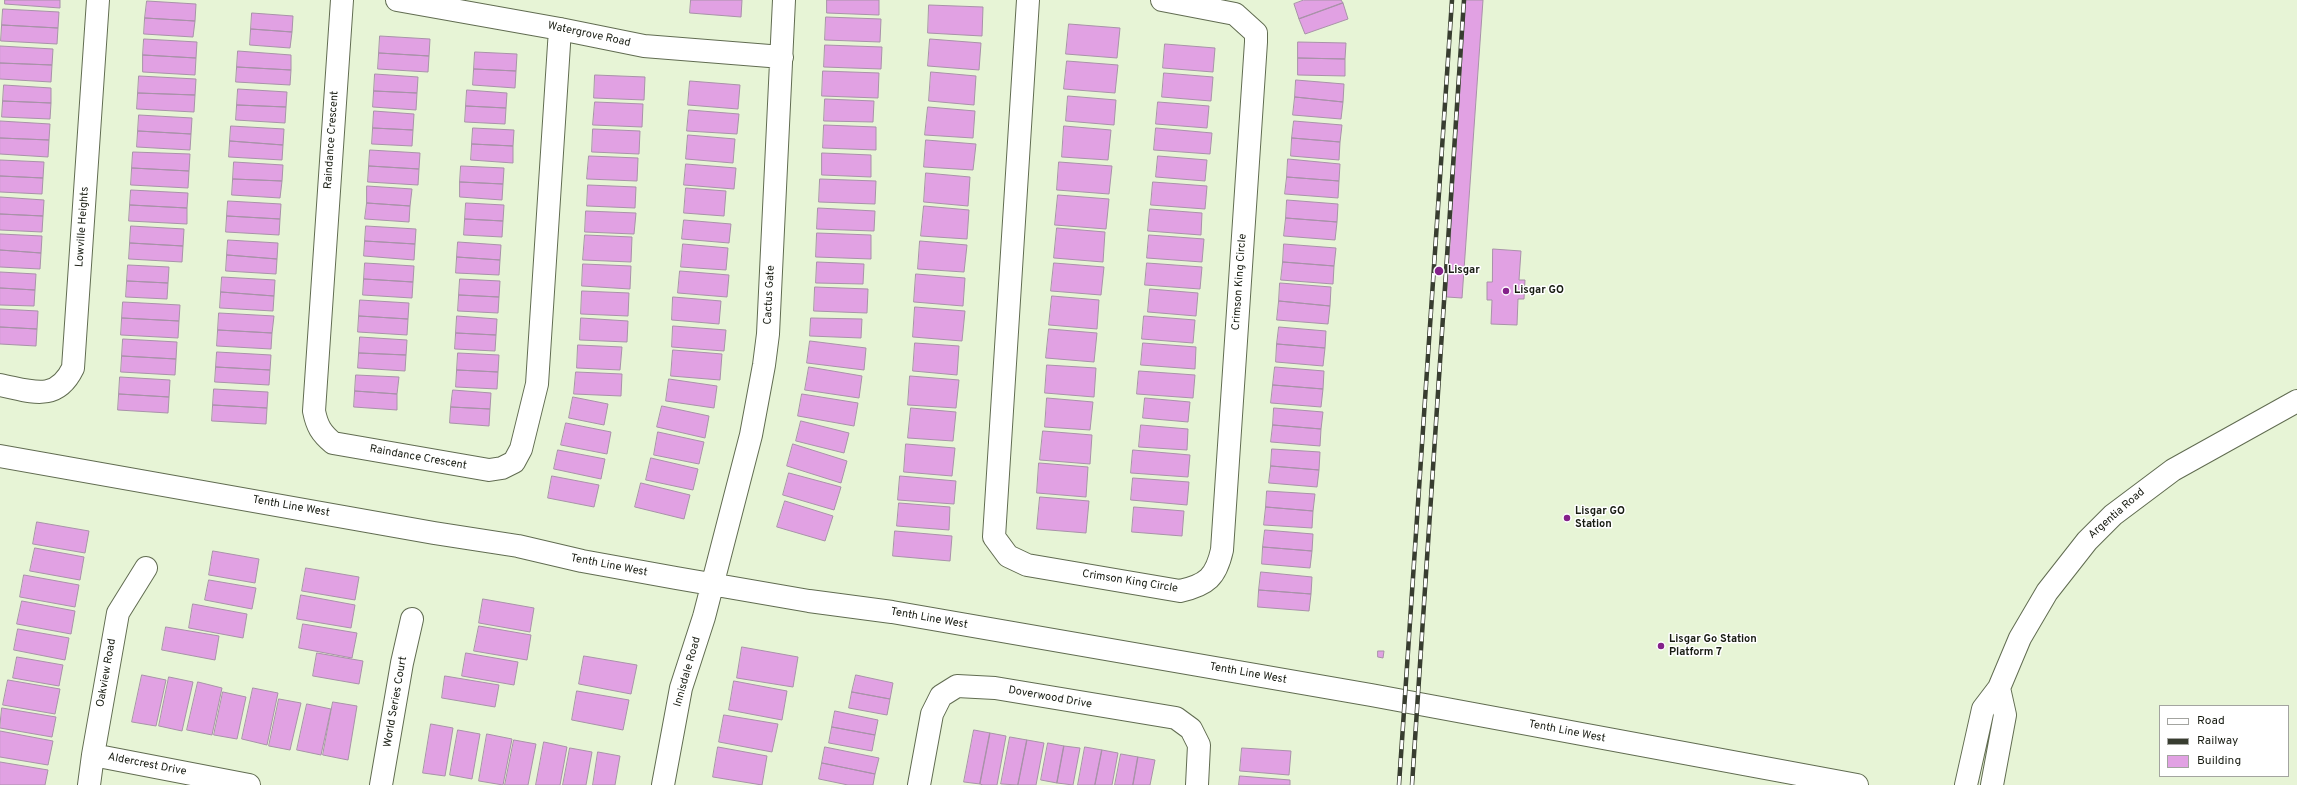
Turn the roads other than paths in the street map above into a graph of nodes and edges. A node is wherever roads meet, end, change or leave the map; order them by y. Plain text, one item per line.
1 (98, 0) edge
2 (342, 0) edge
3 (397, 0) edge
4 (784, 0) edge
5 (1028, 0) edge
6 (1162, 0) edge
7 (560, 29) junction
8 (782, 57) junction
9 (0, 386) edge
10 (2297, 401) edge
11 (0, 456) edge
12 (146, 568) dead end
13 (712, 584) junction
14 (412, 619) dead end
15 (1999, 688) junction
16 (93, 755) junction
17 (89, 785) edge
18 (249, 785) edge
19 (382, 785) edge
20 (663, 785) edge
21 (919, 785) edge
22 (1197, 785) edge
23 (1857, 785) edge
24 (1966, 785) edge
25 (1992, 785) edge

1 - 9 street, Lowville Heights
2 - 7 street, Raindance Crescent
3 - 7 street, Watergrove Road
4 - 8 street, Cactus Gate
5 - 6 street, Crimson King Circle
7 - 8 street, Watergrove Road
8 - 13 street, Cactus Gate
10 - 15 street, Argentia Road
11 - 13 street, Tenth Line West
12 - 16 street, Oakview Road
13 - 20 street, Innisdale Road
13 - 23 street, Tenth Line West
14 - 19 street, World Series Court
15 - 24 street, Argentia Road
15 - 25 street
16 - 17 street, Oakview Road
16 - 18 street, Aldercrest Drive
21 - 22 street, Doverwood Drive

